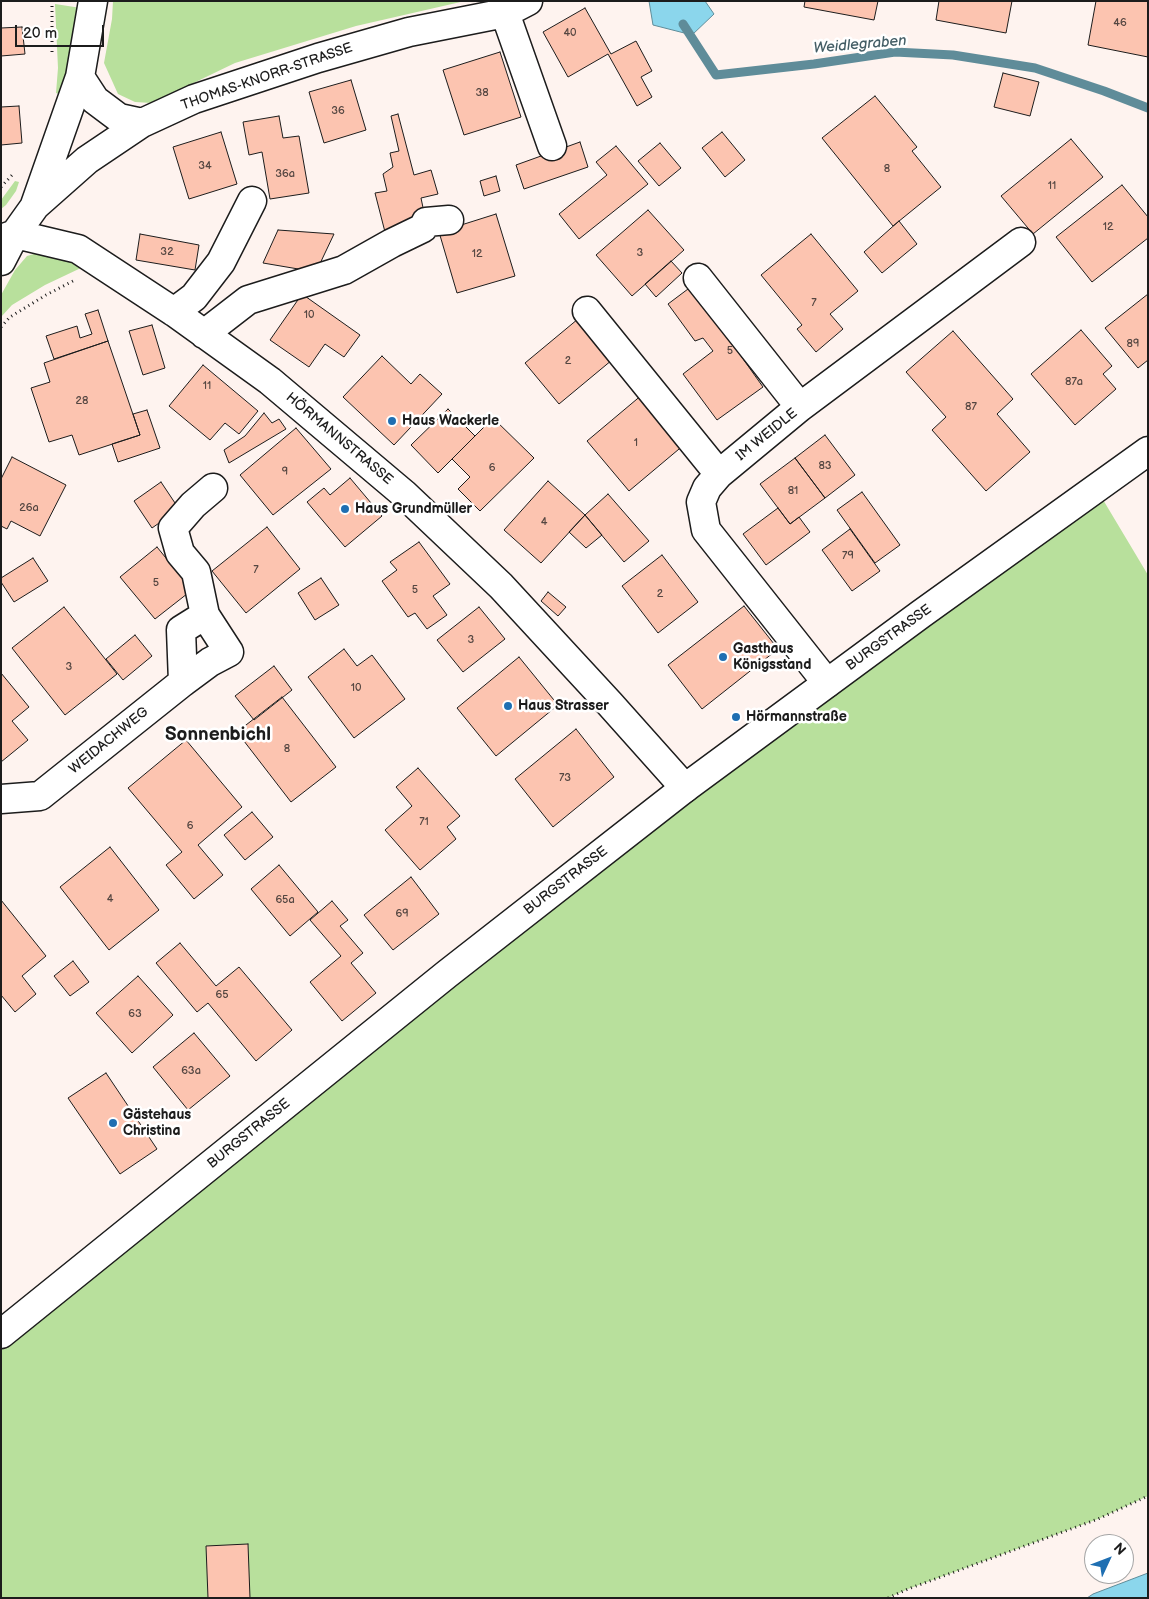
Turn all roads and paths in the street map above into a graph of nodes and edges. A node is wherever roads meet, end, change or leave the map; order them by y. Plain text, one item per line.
1 (93, 1) edge
2 (516, 7) edge
3 (80, 77) junction
4 (142, 123) junction
5 (552, 146) dead end
6 (252, 201) dead end
7 (35, 206) junction
8 (449, 220) dead end
9 (8, 236) edge
10 (1021, 242) dead end
11 (1, 261) edge
12 (105, 266) junction
13 (698, 278) dead end
14 (587, 311) dead end
15 (174, 312) junction
16 (1, 327) edge
17 (204, 334) junction
18 (800, 408) junction
19 (1148, 451) edge
20 (719, 474) junction
21 (213, 488) dead end
22 (205, 615) junction
23 (183, 682) junction
24 (828, 683) junction
25 (685, 788) junction
26 (1, 798) edge
27 (4, 1326) edge
28 (1148, 1496) edge
29 (888, 1598) edge

1 - 3 street
2 - 4 street, THOMAS-KNORR-STRASSE
2 - 5 street
3 - 4 street
3 - 7 street
4 - 7 street, THOMAS-KNORR-STRASSE
6 - 15 street
7 - 9 street, THOMAS-KNORR-STRASSE
8 - 17 street
9 - 11 street, THOMAS-KNORR-STRASSE
9 - 12 street, HÖRMANNSTRASSE
10 - 18 street, IM WEIDLE
12 - 15 street, HÖRMANNSTRASSE
12 - 16 path
13 - 18 street
14 - 20 street
15 - 17 street, HÖRMANNSTRASSE
17 - 25 street, HÖRMANNSTRASSE
18 - 20 street, IM WEIDLE
19 - 24 street, BURGSTRASSE
20 - 24 street, IM WEIDLE
21 - 22 street
22 - 23 street
22 - 23 street, WEIDACHWEG
23 - 26 street, WEIDACHWEG
24 - 25 street, BURGSTRASSE
25 - 27 street, BURGSTRASSE
28 - 29 path

